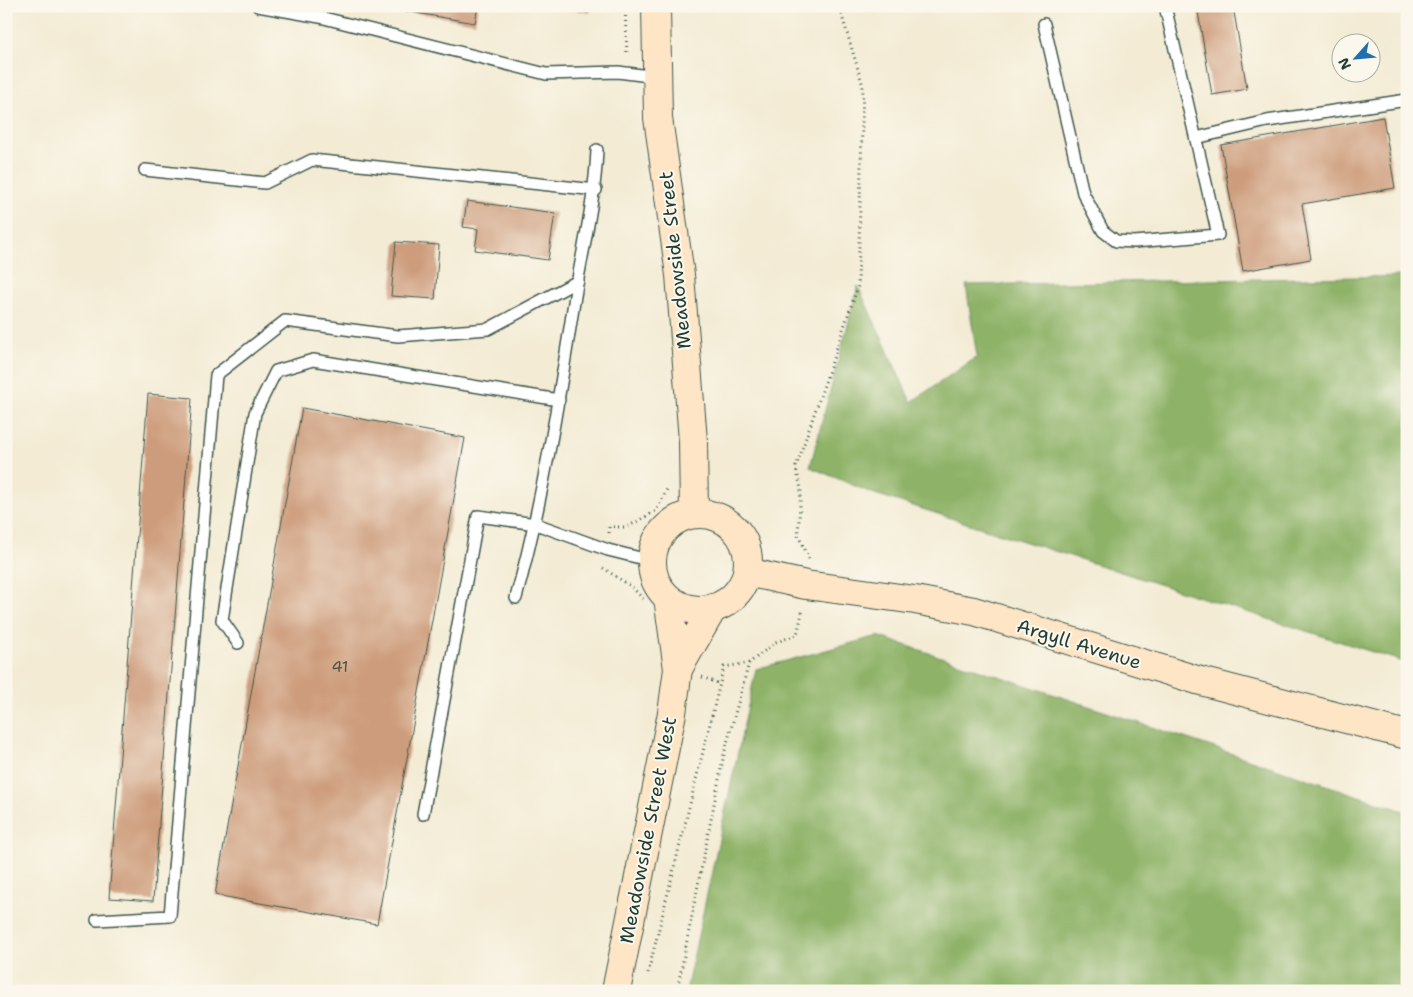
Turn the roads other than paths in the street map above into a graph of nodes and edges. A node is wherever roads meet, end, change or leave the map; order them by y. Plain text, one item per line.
1 (258, 6) edge
2 (656, 6) edge
3 (1165, 6) edge
4 (1044, 24) dead end
5 (657, 77) junction
6 (1407, 100) edge
7 (1196, 138) junction
8 (598, 150) dead end
9 (145, 170) dead end
10 (596, 190) junction
11 (578, 281) junction
12 (559, 400) junction
13 (694, 514) junction
14 (536, 524) junction
15 (652, 560) junction
16 (747, 572) junction
17 (516, 598) dead end
18 (657, 600) junction
19 (713, 608) junction
20 (238, 643) dead end
21 (678, 669) junction
22 (1407, 735) edge
23 (423, 814) dead end
24 (97, 920) dead end
25 (616, 991) edge

1 - 5 lane
2 - 5 street, Meadowside Street
3 - 7 lane
4 - 7 lane
5 - 13 street, Meadowside Street
6 - 7 lane
8 - 10 lane
9 - 10 lane
10 - 11 lane
11 - 12 lane
11 - 24 lane
12 - 14 lane
12 - 20 lane
13 - 15 street
13 - 16 street
14 - 15 lane
14 - 17 lane
14 - 23 lane
15 - 18 street
16 - 19 street
16 - 22 street, Argyll Avenue
18 - 19 street
18 - 21 street, Meadowside Street West
19 - 21 street, Meadowside Street West
21 - 25 street, Meadowside Street West

